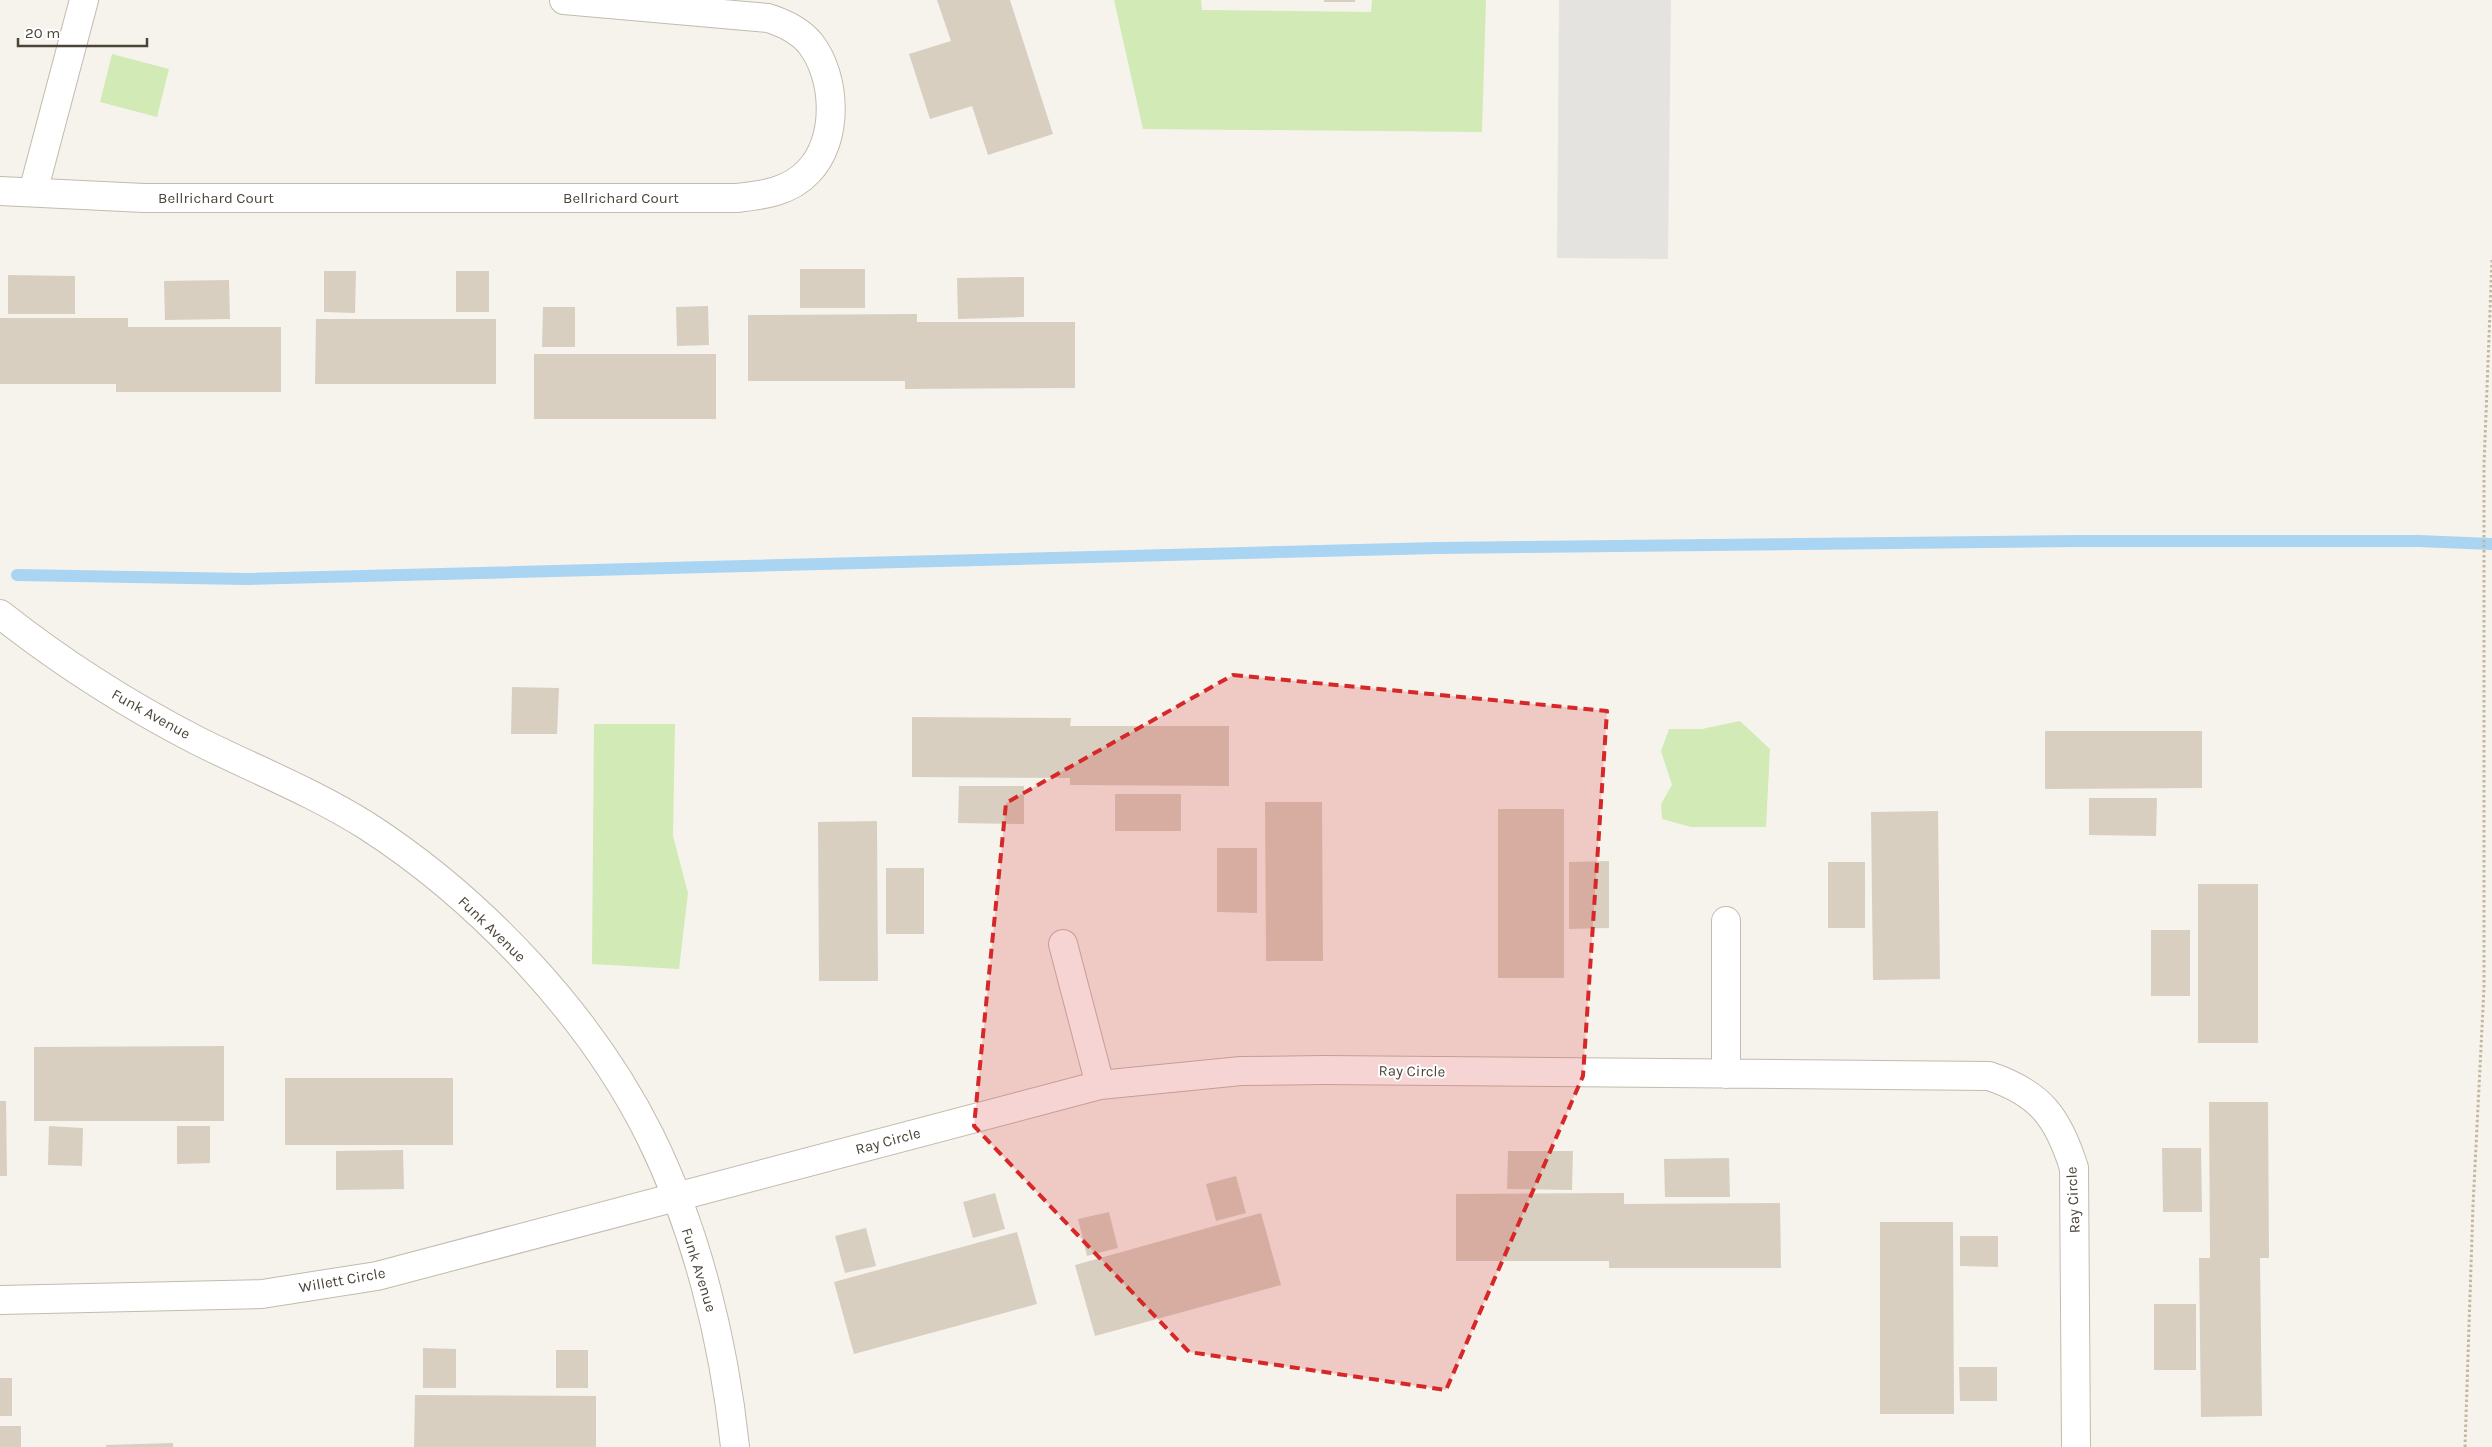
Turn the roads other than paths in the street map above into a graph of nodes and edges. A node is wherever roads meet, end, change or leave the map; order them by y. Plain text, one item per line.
1 (84, 0) edge
2 (564, 0) edge
3 (0, 191) edge
4 (33, 192) junction
5 (0, 614) edge
6 (1726, 921) dead end
7 (1063, 944) dead end
8 (1726, 1074) junction
9 (1100, 1085) junction
10 (675, 1197) junction
11 (0, 1300) edge
12 (736, 1447) edge
13 (2076, 1447) edge

1 - 4 street
2 - 4 street, Bellrichard Court
3 - 4 street, Bellrichard Court
5 - 10 street, Funk Avenue
6 - 8 street
7 - 9 street
8 - 9 street, Ray Circle
8 - 13 street, Ray Circle
9 - 10 street, Ray Circle
10 - 11 street, Willett Circle
10 - 12 street, Funk Avenue

